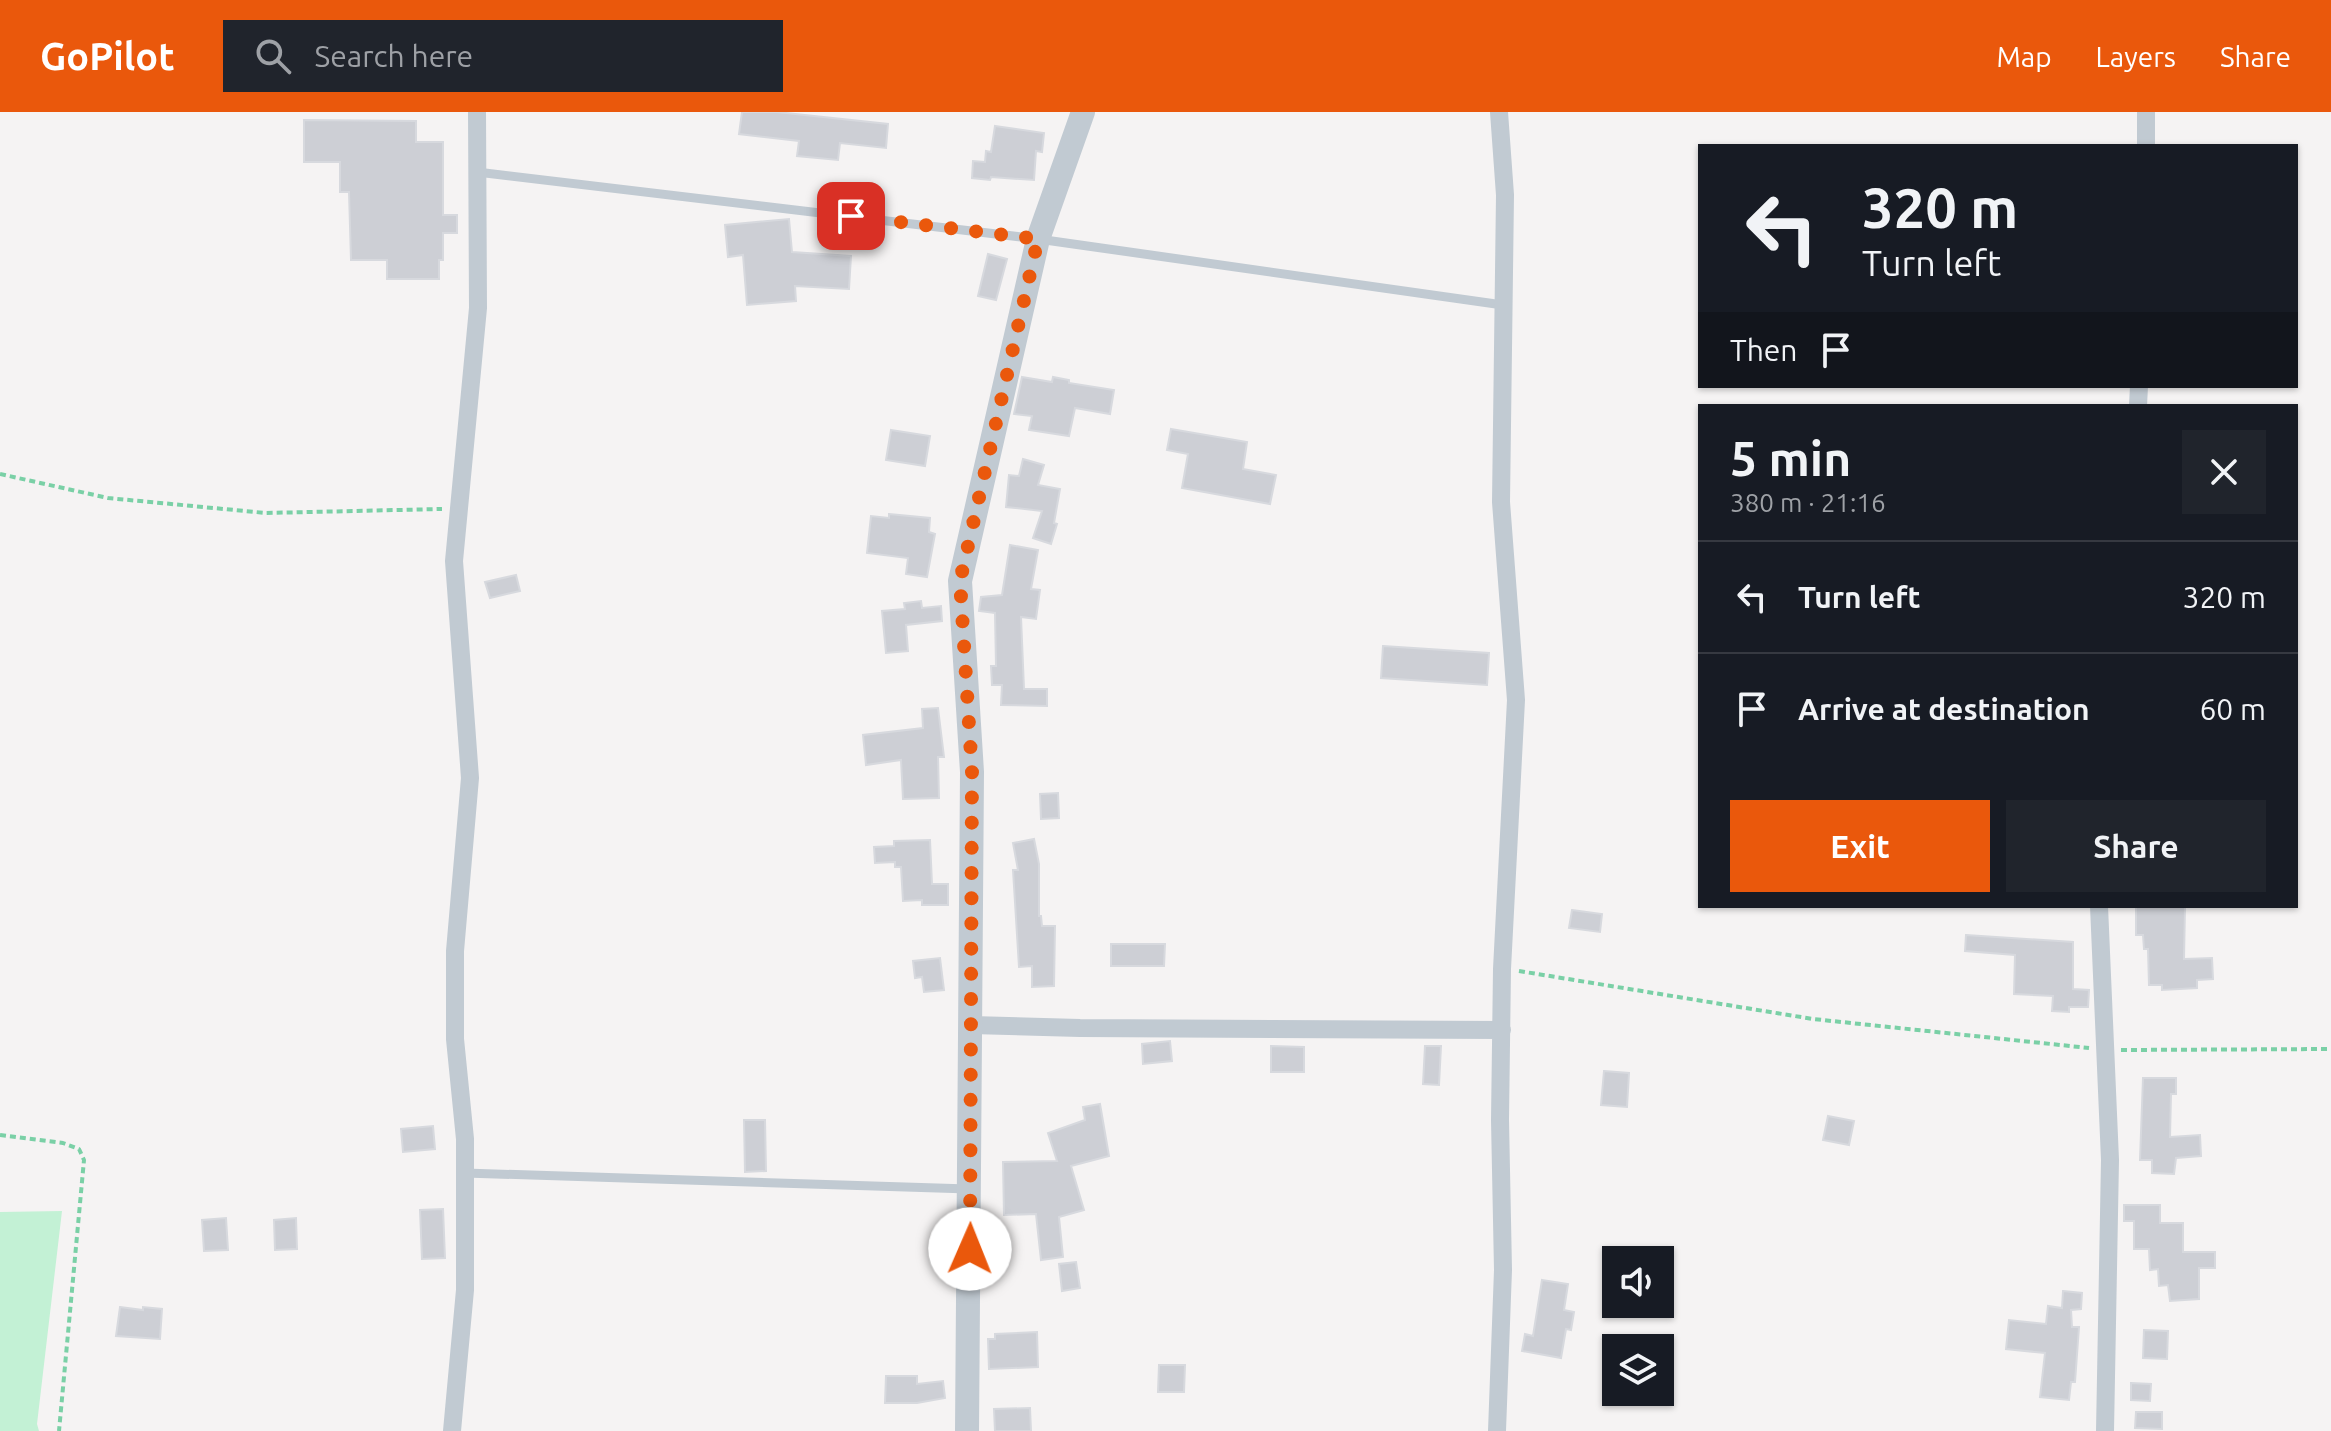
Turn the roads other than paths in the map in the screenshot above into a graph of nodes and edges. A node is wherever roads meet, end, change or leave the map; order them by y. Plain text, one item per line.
1 (477, 112) edge
2 (1083, 112) edge
3 (1499, 112) edge
4 (2146, 112) edge
5 (2146, 144) edge
6 (477, 172) junction
7 (1038, 239) junction
8 (1503, 305) junction
9 (2099, 908) edge
10 (971, 1025) junction
11 (1502, 1030) junction
12 (465, 1173) junction
13 (971, 1189) junction
14 (452, 1431) edge
15 (967, 1431) edge
16 (1497, 1431) edge
17 (2105, 1431) edge

1 - 6 street
2 - 7 street
3 - 8 street
4 - 5 street
6 - 7 lane
6 - 12 street
7 - 8 lane
7 - 10 street
8 - 11 street
9 - 17 street
10 - 11 street
10 - 13 street
11 - 16 street
12 - 13 lane
12 - 14 street
13 - 15 street

